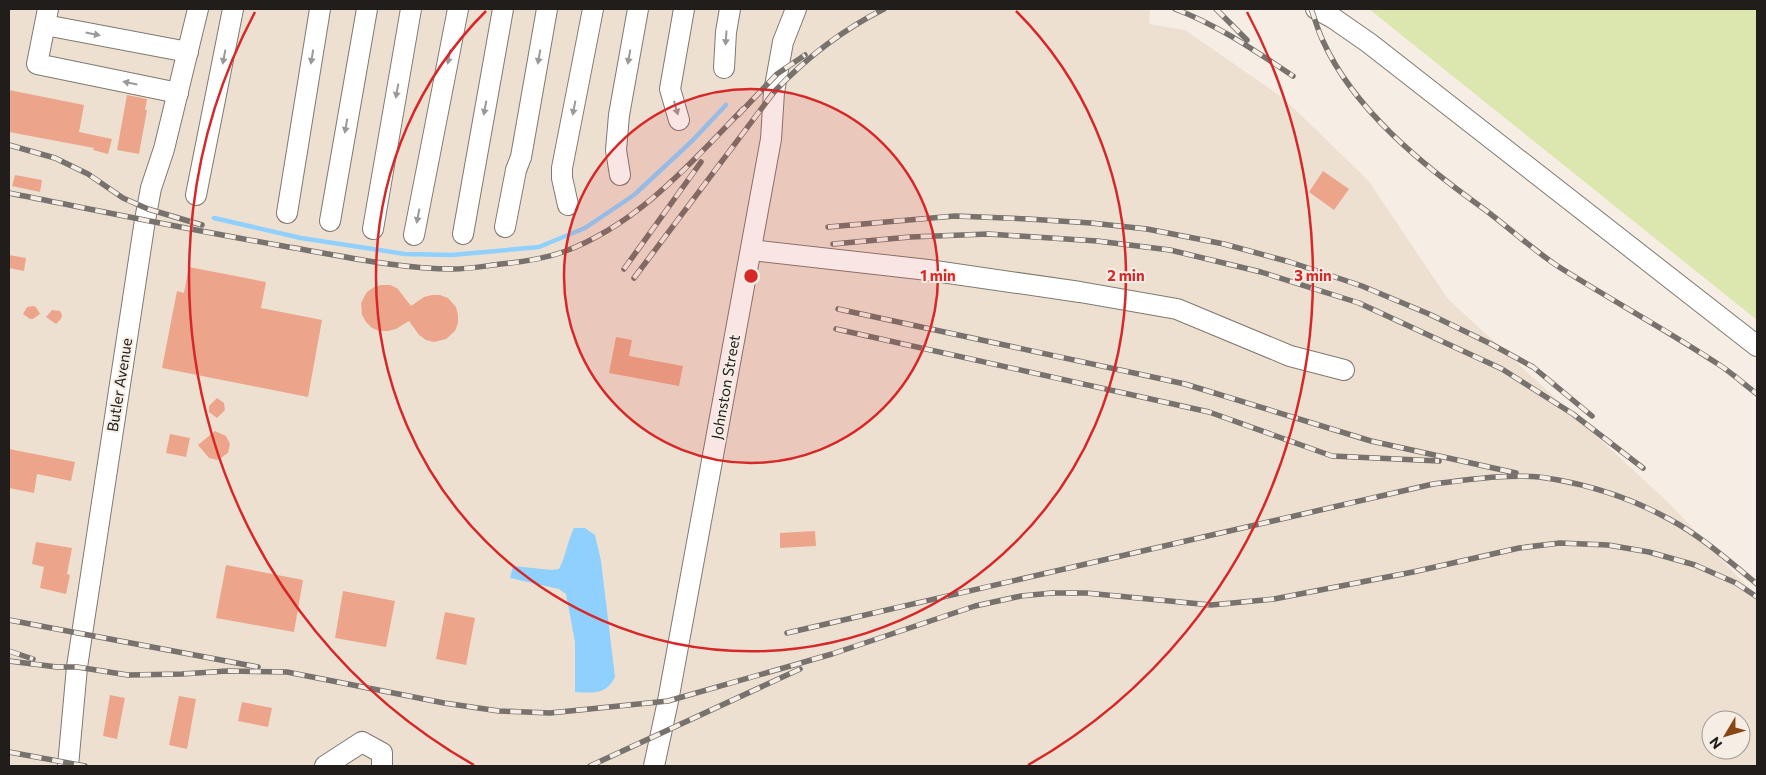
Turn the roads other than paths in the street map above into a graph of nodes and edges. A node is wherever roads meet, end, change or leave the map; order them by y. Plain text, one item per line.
1 (198, 9) edge
2 (233, 9) edge
3 (320, 9) edge
4 (367, 9) edge
5 (411, 9) edge
6 (458, 9) edge
7 (503, 9) edge
8 (547, 9) edge
9 (593, 9) edge
10 (638, 9) edge
11 (684, 9) edge
12 (730, 9) edge
13 (796, 9) edge
14 (1316, 9) edge
15 (46, 17) edge
16 (188, 52) junction
17 (724, 68) dead end
18 (178, 93) junction
19 (679, 120) dead end
20 (620, 175) dead end
21 (196, 195) dead end
22 (568, 205) dead end
23 (287, 213) dead end
24 (330, 221) dead end
25 (505, 227) dead end
26 (373, 229) dead end
27 (463, 234) dead end
28 (414, 235) dead end
29 (751, 250) junction
30 (1757, 346) edge
31 (1344, 370) dead end
32 (68, 766) edge
33 (325, 766) edge
34 (382, 766) edge
35 (654, 766) edge

1 - 16 street, Butler Avenue
2 -> 21 street
3 -> 23 street
4 -> 24 street
5 -> 26 street
6 -> 28 street
7 -> 27 street
8 -> 25 street
9 -> 22 street
10 -> 20 street
11 -> 19 street
12 -> 17 street
13 - 29 street, Johnston Street
14 - 30 street
15 -> 16 street
18 -> 15 street
16 - 18 street, Butler Avenue
18 - 32 street, Butler Avenue
29 - 31 street
29 - 35 street, Johnston Street
33 - 34 street

